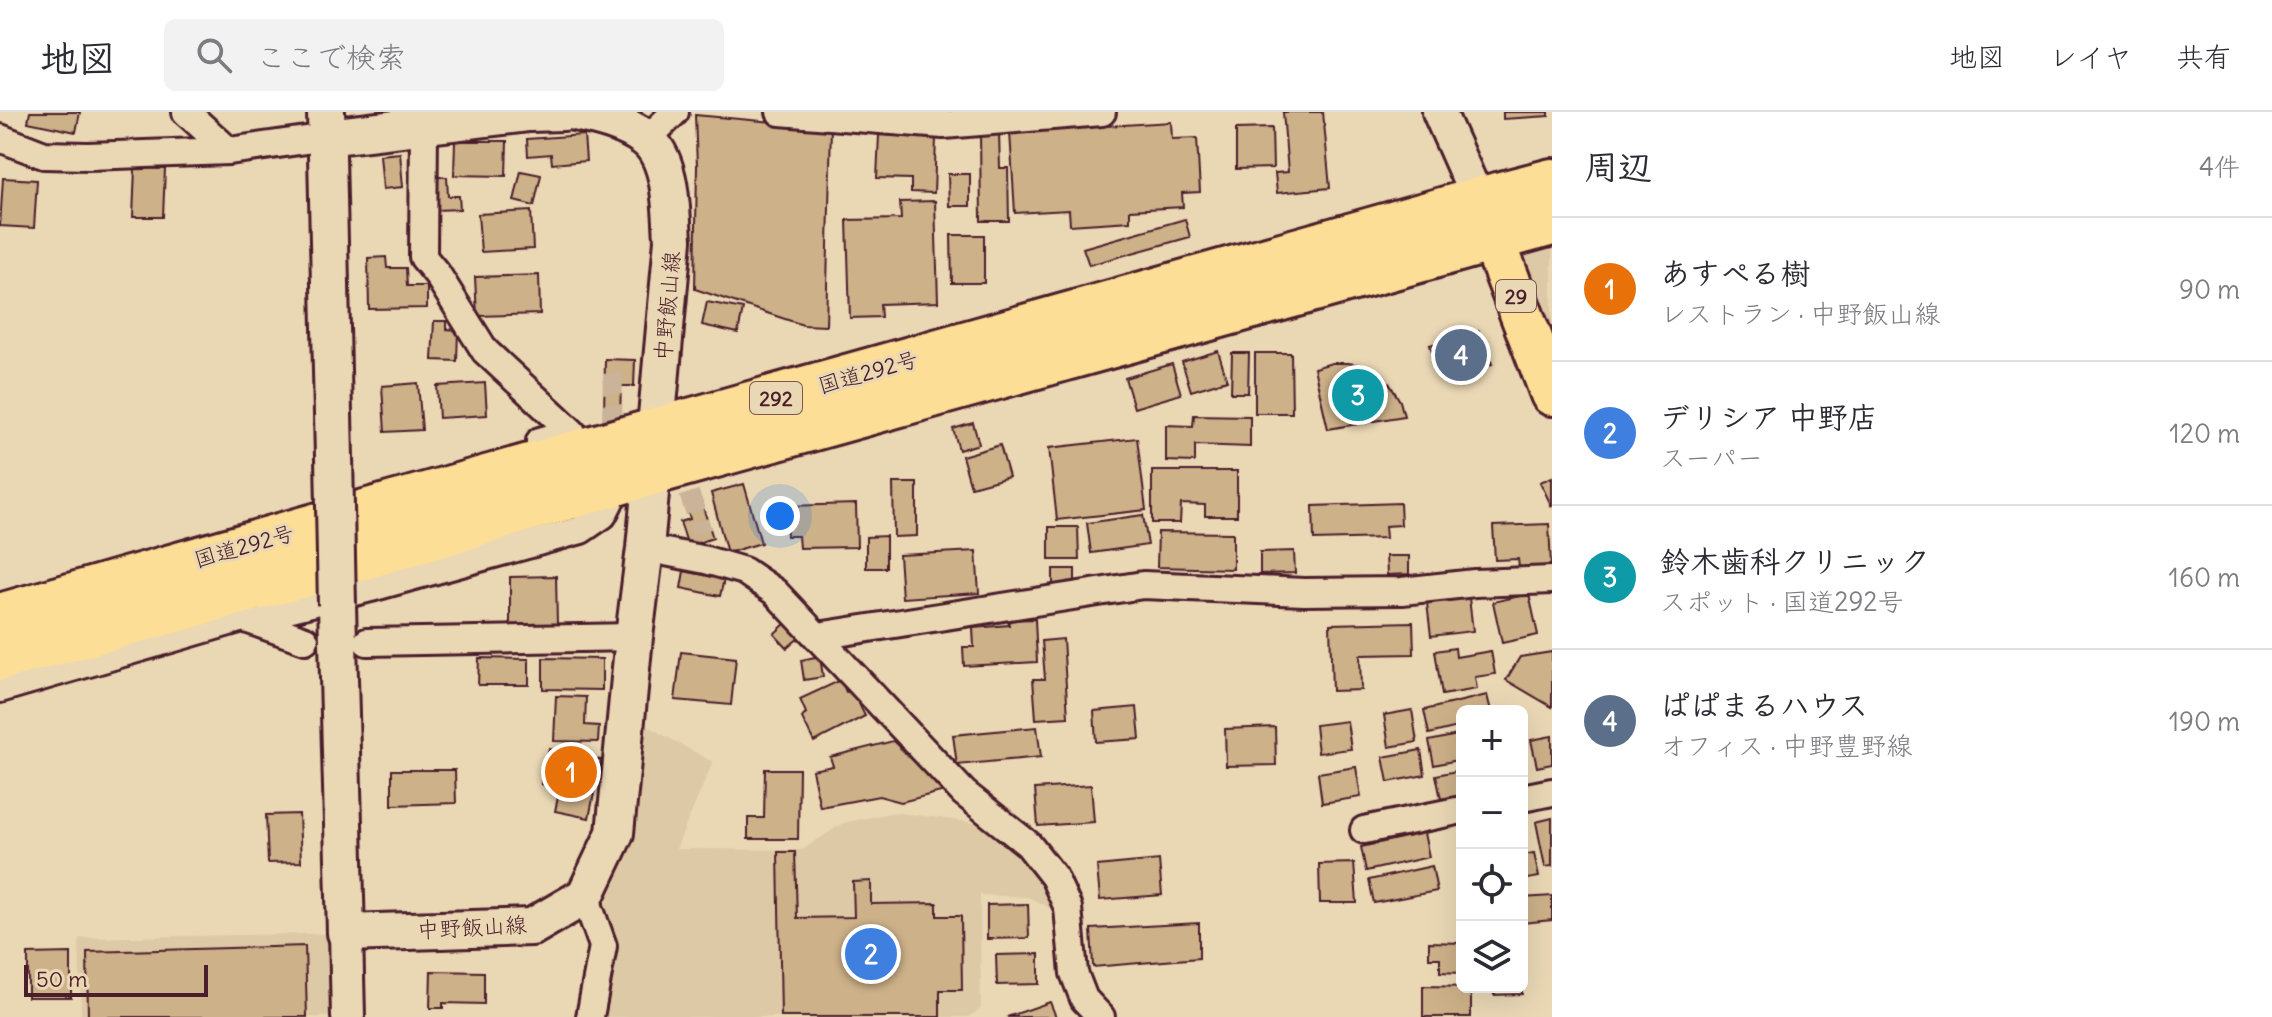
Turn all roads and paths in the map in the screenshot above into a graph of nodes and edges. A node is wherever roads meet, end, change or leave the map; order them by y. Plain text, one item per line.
1 (186, 112) edge
2 (563, 112) edge
3 (574, 112) edge
4 (675, 112) edge
5 (780, 112) edge
6 (1102, 112) edge
7 (1439, 112) edge
8 (326, 124) edge
9 (424, 125) junction
10 (0, 138) edge
11 (647, 139) junction
12 (229, 151) junction
13 (1552, 181) edge
14 (1486, 219) junction
15 (1552, 223) edge
16 (1552, 394) edge
17 (642, 462) junction
18 (645, 548) junction
19 (1552, 580) edge
20 (0, 597) edge
21 (272, 613) dead end
22 (0, 616) edge
23 (818, 636) junction
24 (634, 637) junction
25 (305, 640) dead end
26 (367, 642) dead end
27 (0, 658) edge
28 (0, 689) edge
29 (1552, 792) edge
30 (1528, 797) edge
31 (1456, 811) edge
32 (1364, 830) dead end
33 (585, 896) junction
34 (346, 933) junction
35 (348, 1017) edge
36 (590, 1017) edge
37 (1101, 1017) edge

1 - 12 street
2 - 9 main road
3 - 11 main road
4 - 11 street
5 - 6 street
7 - 14 street
8 - 9 main road
8 - 12 street
8 - 34 main road, bridge
9 - 20 street
10 - 12 street
11 - 17 main road, 中野飯山線
13 - 14 highway, 国道292号 / 292
14 - 15 highway, 国道292号 / 292
14 - 16 main road, 29
14 - 17 highway, 国道292号 / 292
17 - 18 main road, 中野飯山線
17 - 21 street
17 - 22 highway, 国道292号 / 292
17 - 27 highway, 国道292号 / 292
18 - 23 street
18 - 24 main road, 中野飯山線
19 - 23 street
23 - 37 street
24 - 26 street
24 - 33 main road, 中野飯山線
25 - 28 street
29 - 30 street
31 - 32 street
33 - 34 main road, 中野飯山線
33 - 36 street
34 - 35 street

